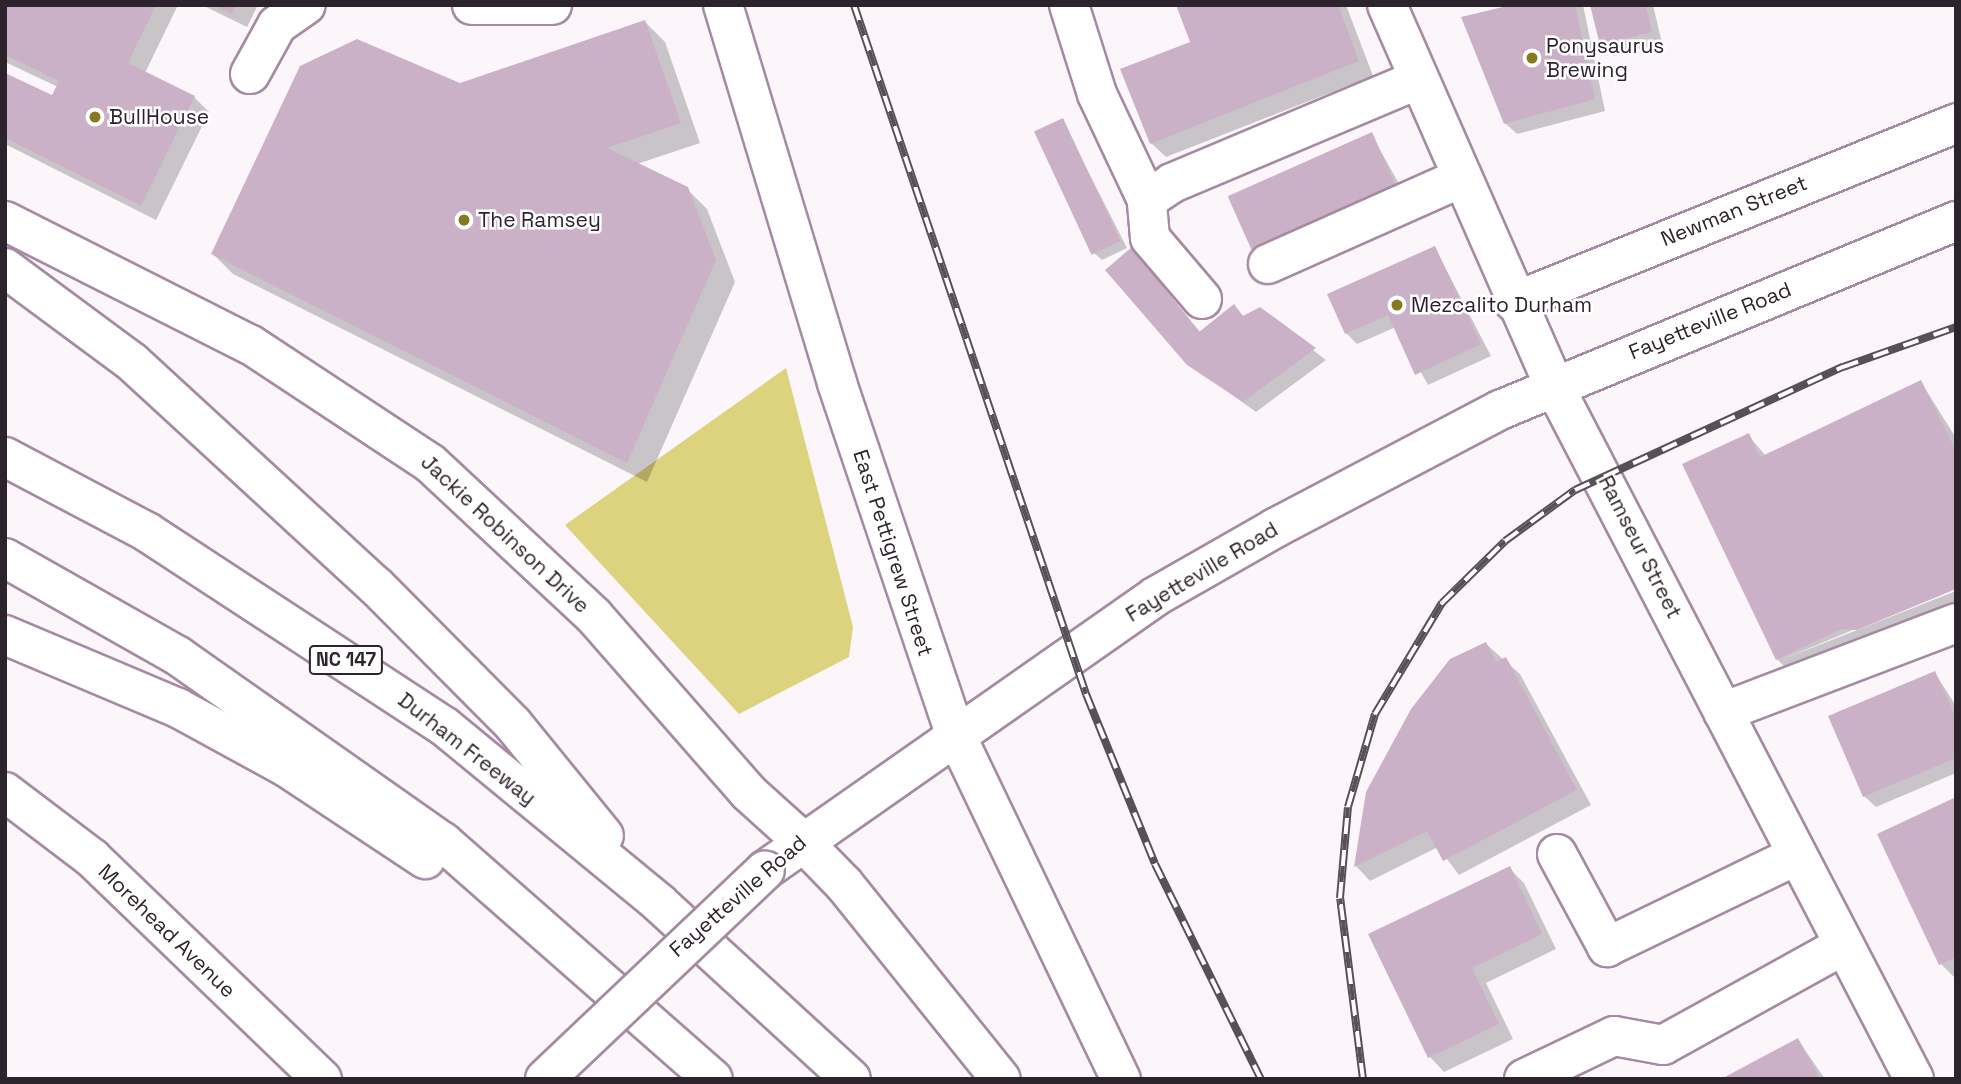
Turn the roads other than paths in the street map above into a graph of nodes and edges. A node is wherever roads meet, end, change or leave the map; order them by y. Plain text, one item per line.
1 (306, 5) edge
2 (472, 5) edge
3 (552, 5) edge
4 (723, 5) edge
5 (1069, 5) edge
6 (1388, 5) edge
7 (250, 74) dead end
8 (1419, 79) junction
9 (1956, 123) edge
10 (1461, 178) junction
11 (1147, 200) junction
12 (5, 221) edge
13 (1956, 221) edge
14 (1268, 264) dead end
15 (5, 268) edge
16 (1202, 299) dead end
17 (1514, 302) junction
18 (1554, 386) junction
19 (5, 457) edge
20 (5, 558) edge
21 (1956, 623) edge
22 (5, 635) edge
23 (1723, 712) junction
24 (954, 731) junction
25 (5, 792) edge
26 (801, 840) junction
27 (1557, 854) dead end
28 (1795, 856) junction
29 (516, 901) junction
30 (659, 903) junction
31 (1842, 946) junction
32 (322, 1079) edge
33 (545, 1079) edge
34 (713, 1079) edge
35 (850, 1079) edge
36 (1001, 1079) edge
37 (1121, 1079) edge
38 (1524, 1079) edge
39 (1914, 1079) edge

1 - 7 main road
2 - 3 main road
4 - 24 main road, East Pettigrew Street
5 - 11 main road
6 - 8 main road, Ramseur Street
8 - 10 main road, Ramseur Street
8 - 11 main road
9 - 17 main road, Newman Street
10 - 14 main road
10 - 17 main road, Ramseur Street
11 - 16 main road
12 - 26 main road, Jackie Robinson Drive
13 - 18 main road, Fayetteville Road
15 - 30 main road
17 - 18 main road, Ramseur Street
18 - 23 main road, Ramseur Street
18 - 24 main road, Fayetteville Road
19 - 30 main road, Durham Freeway / NC 147
20 - 29 main road
21 - 23 main road
22 - 29 main road
23 - 28 main road, Ramseur Street
24 - 26 main road, Fayetteville Road
24 - 37 main road, East Pettigrew Street
25 - 32 main road, Morehead Avenue
26 - 33 main road, Fayetteville Road, bridge
26 - 36 main road, Jackie Robinson Drive
27 - 28 main road
28 - 31 main road, Ramseur Street
29 - 34 main road
30 - 35 main road, Durham Freeway / NC 147
31 - 38 main road
31 - 39 main road, Ramseur Street

